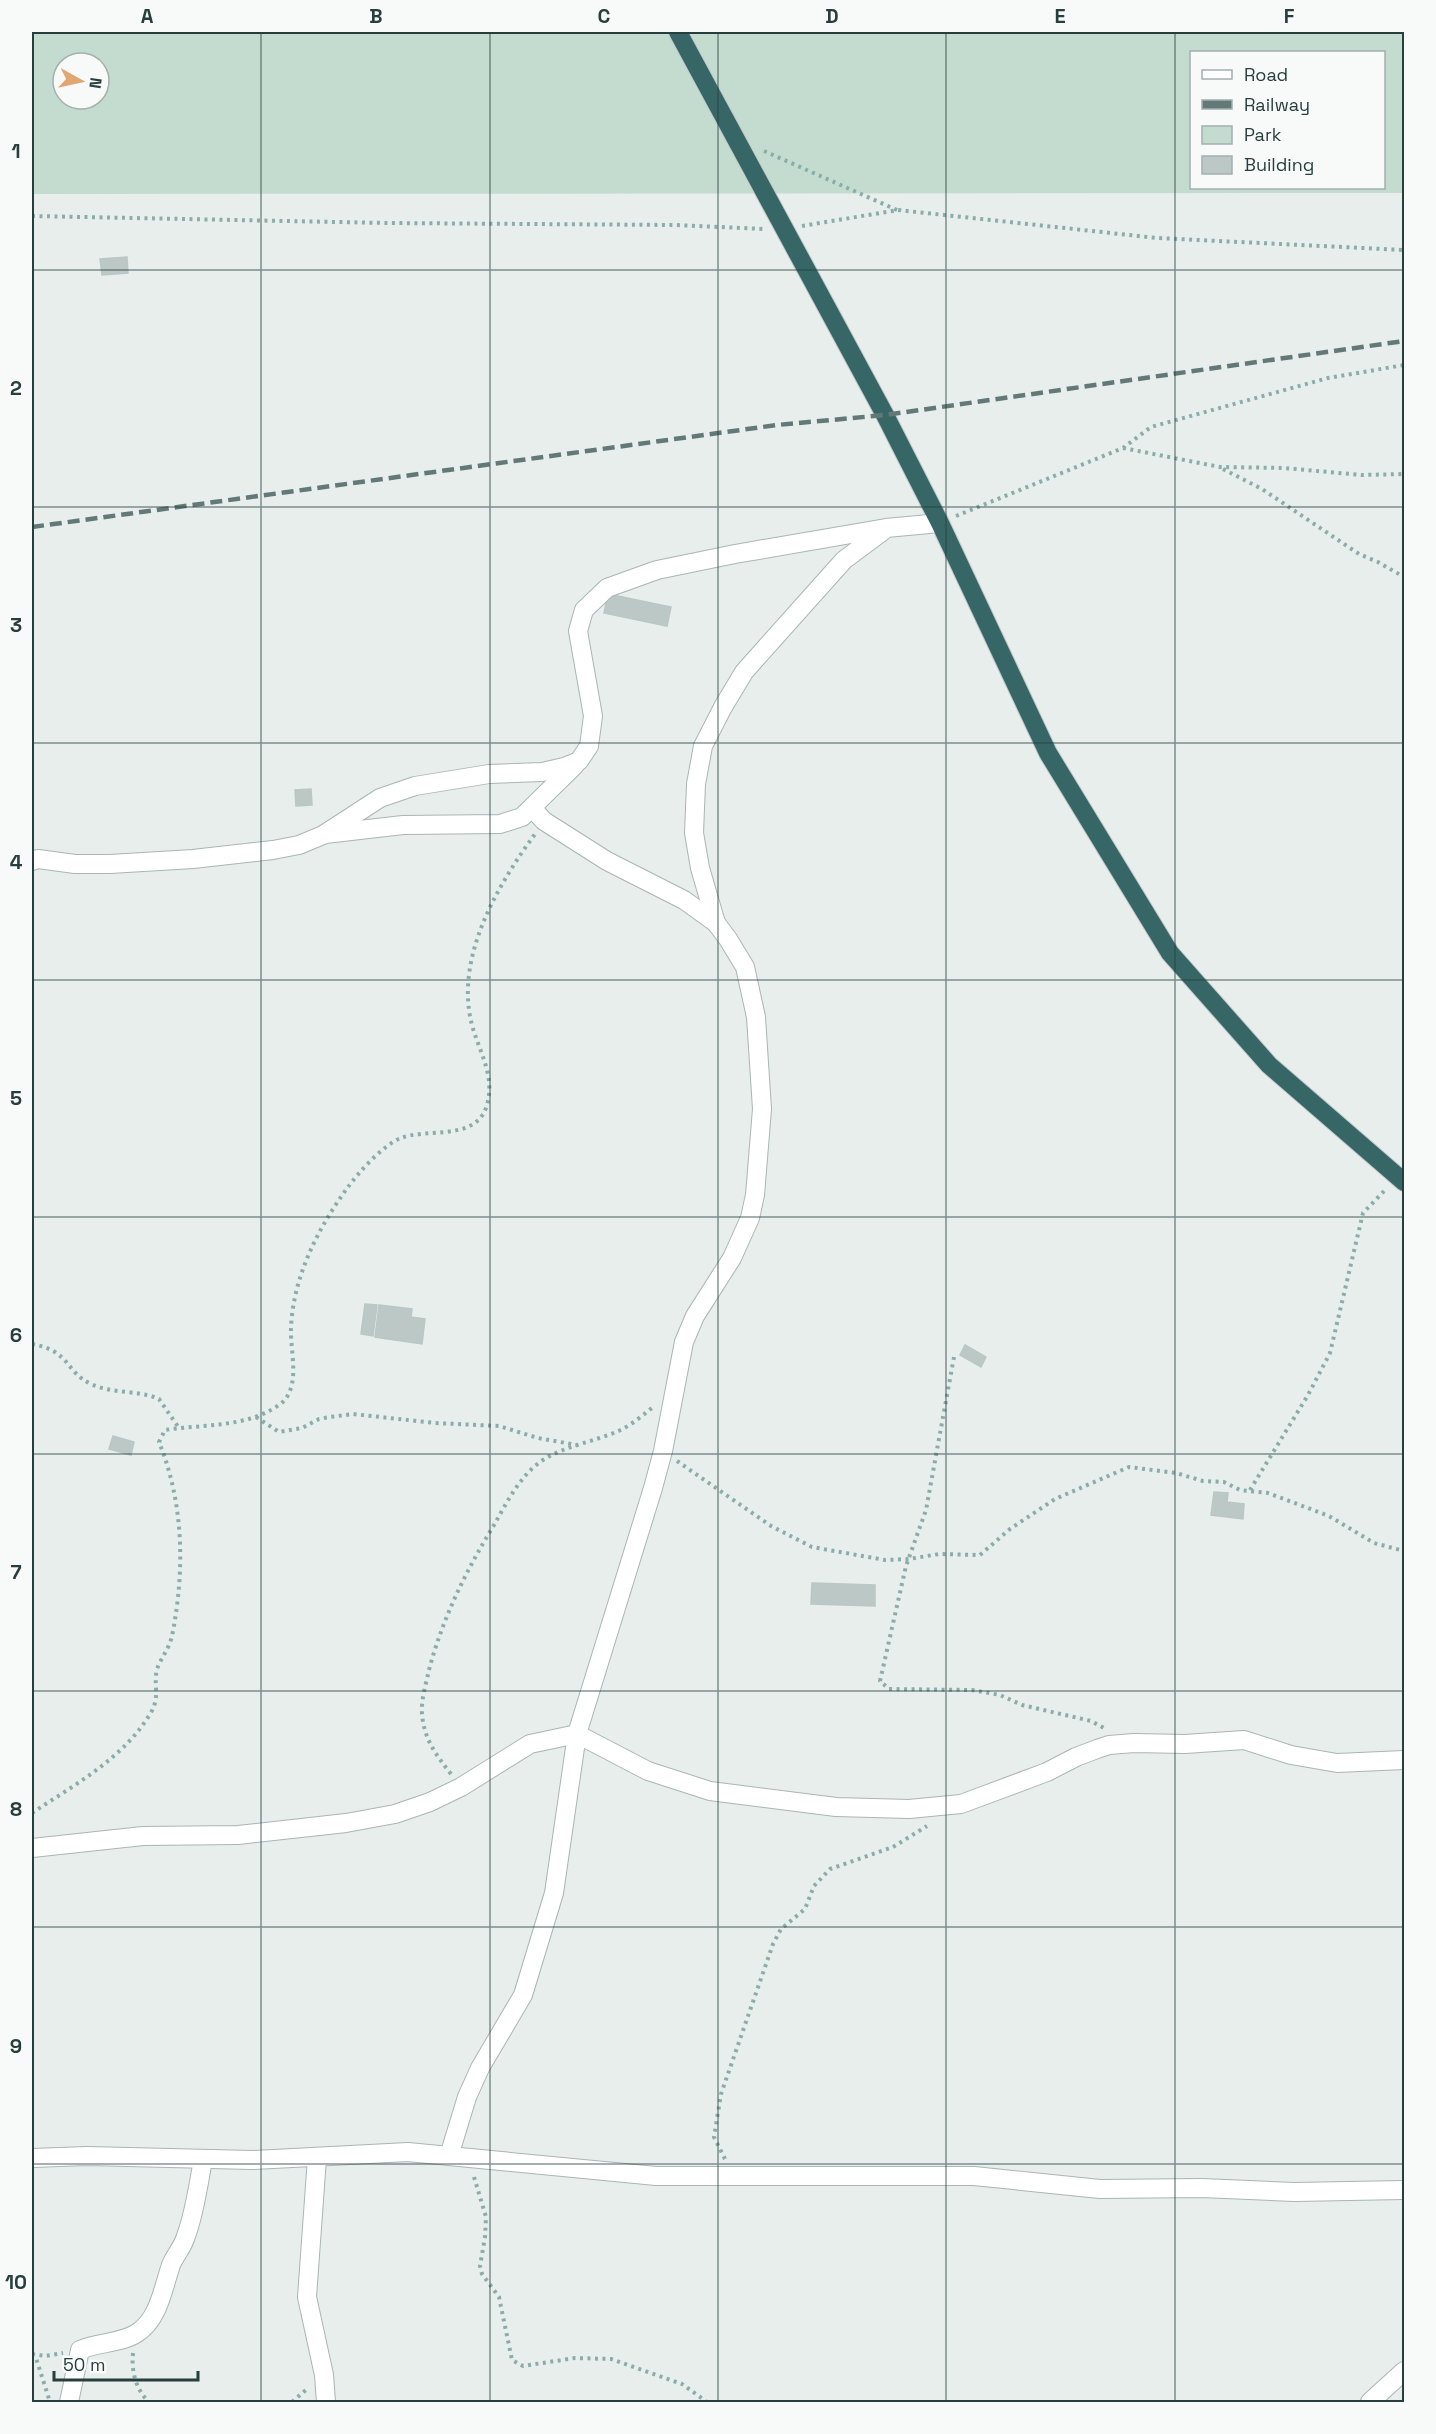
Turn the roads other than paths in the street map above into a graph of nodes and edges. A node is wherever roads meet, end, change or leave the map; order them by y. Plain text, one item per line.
1 (678, 32) edge
2 (940, 523) junction
3 (886, 528) junction
4 (579, 761) junction
5 (538, 814) junction
6 (324, 835) junction
7 (32, 861) edge
8 (716, 923) junction
9 (1402, 1180) edge
10 (578, 1734) junction
11 (1404, 1760) edge
12 (32, 1848) edge
13 (458, 2157) junction
14 (32, 2158) edge
15 (317, 2158) junction
16 (203, 2160) junction
17 (1404, 2190) edge
18 (1404, 2371) edge
19 (69, 2403) edge
20 (326, 2403) edge
21 (1370, 2403) edge

1 - 2 highway
2 - 3 street
2 - 9 highway
3 - 4 street
3 - 8 street
4 - 5 street
4 - 6 street
5 - 6 street
5 - 8 street
6 - 7 street
8 - 10 street
10 - 11 street
10 - 12 street
10 - 13 street
13 - 15 street
13 - 17 street
14 - 16 street
15 - 16 street
15 - 20 street
16 - 19 street
18 - 21 street

